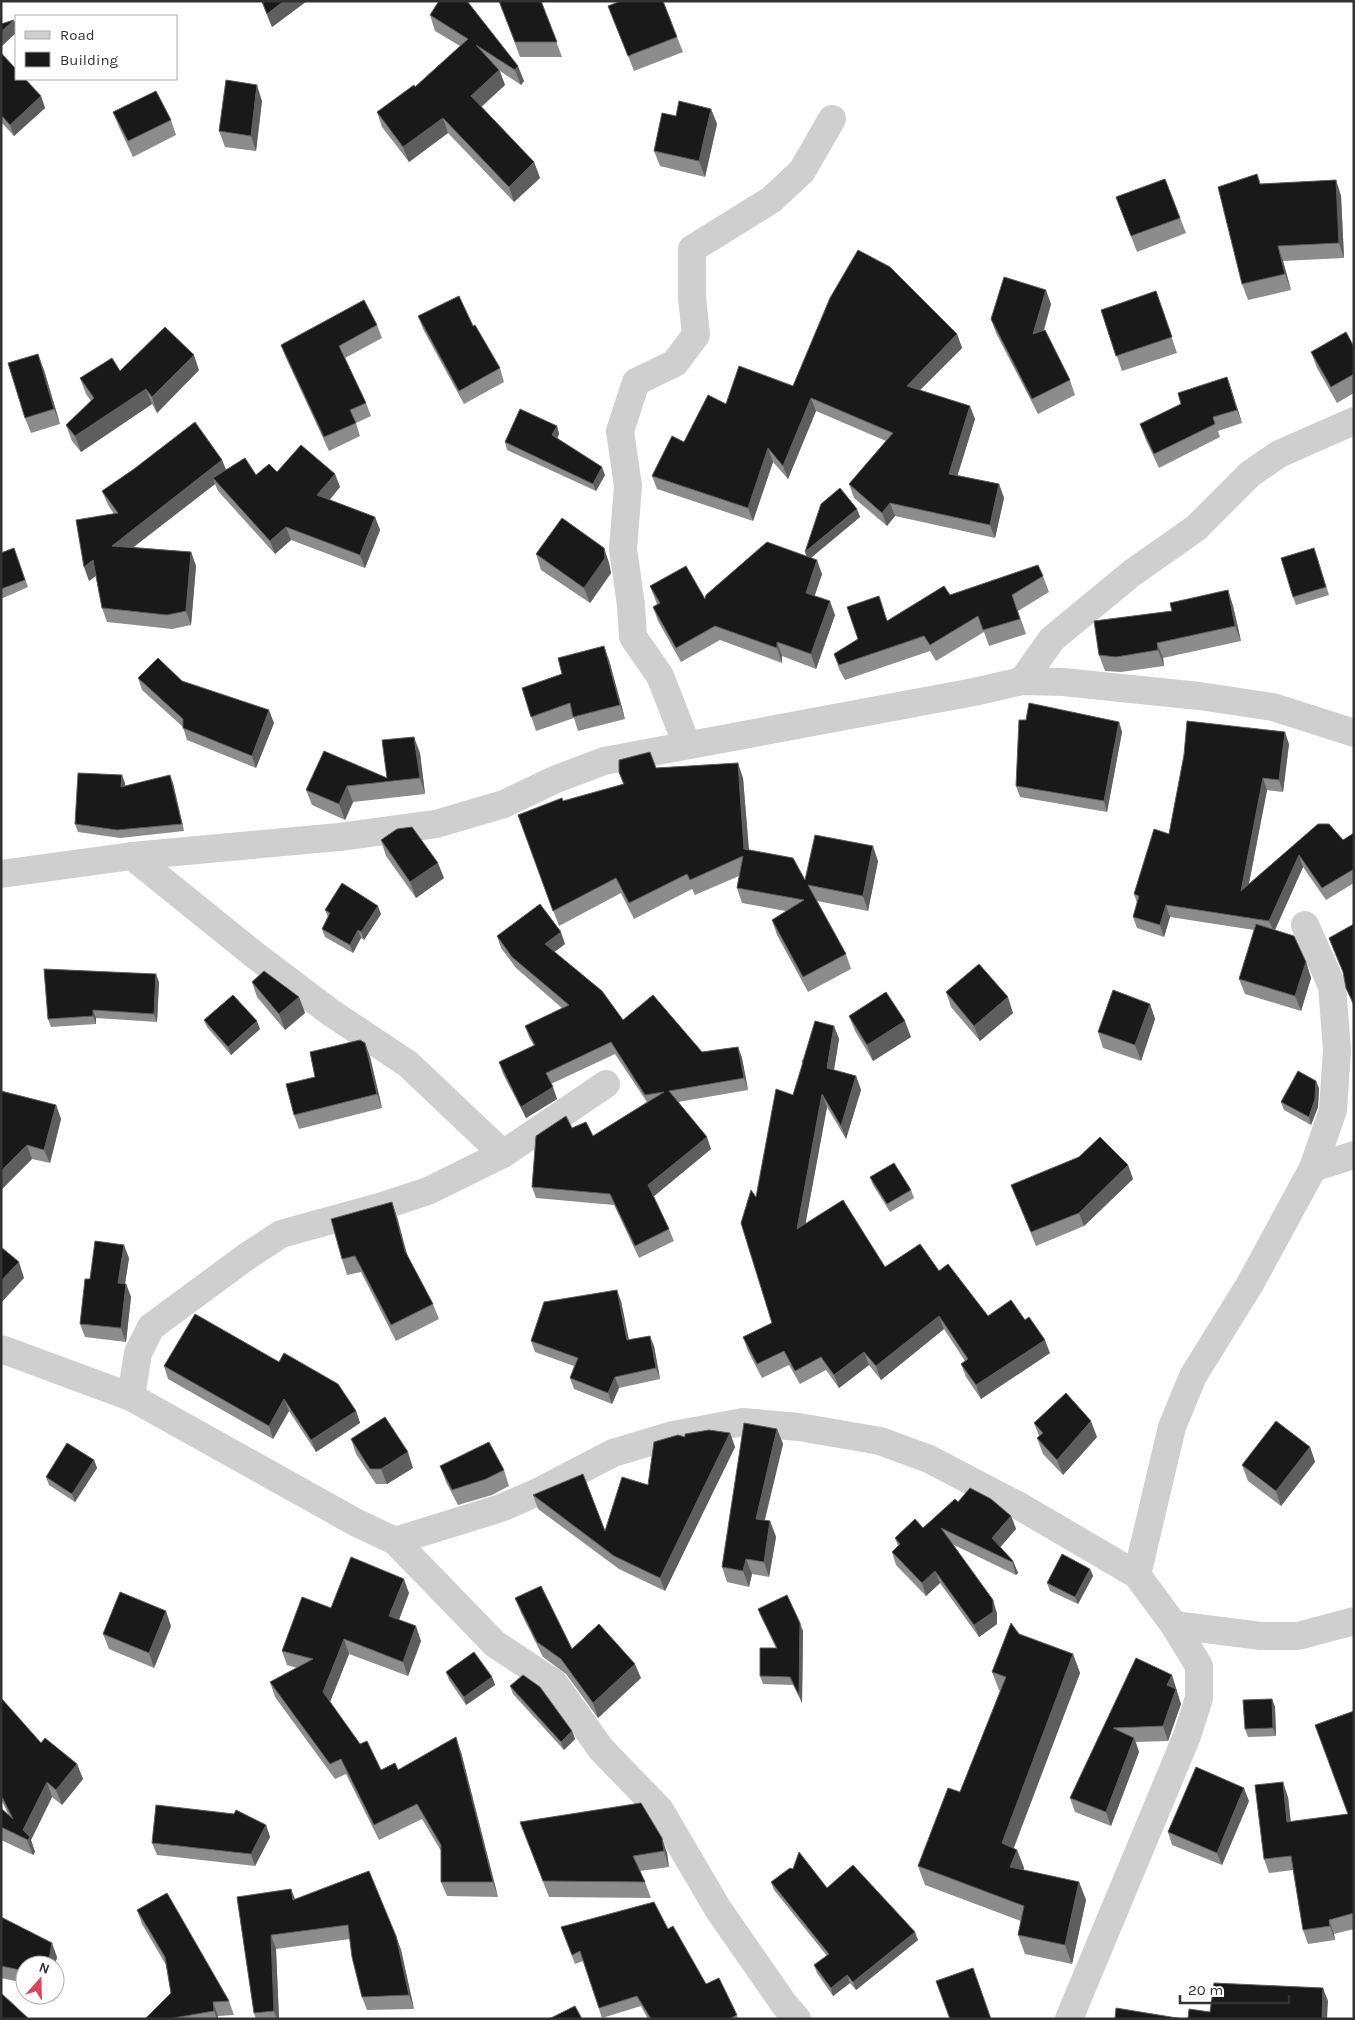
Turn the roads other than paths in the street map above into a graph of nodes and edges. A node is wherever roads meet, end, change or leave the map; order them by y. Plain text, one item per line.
1 (832, 119) dead end
2 (1354, 421) edge
3 (1022, 681) junction
4 (1354, 733) edge
5 (688, 745) junction
6 (132, 856) junction
7 (1, 874) edge
8 (1305, 925) dead end
9 (606, 1084) dead end
10 (503, 1154) junction
11 (1354, 1155) edge
12 (1313, 1168) junction
13 (1, 1348) edge
14 (131, 1397) junction
15 (395, 1542) junction
16 (1137, 1575) junction
17 (1354, 1621) edge
18 (1174, 1625) junction
19 (797, 2019) edge
20 (1069, 2019) edge

1 - 5 street
2 - 3 street
3 - 4 street
3 - 5 street
5 - 6 street
6 - 7 street
6 - 10 street
8 - 12 street
9 - 10 street
10 - 14 street
11 - 12 street
12 - 16 street
13 - 14 street
14 - 15 street
15 - 16 street
15 - 19 street
16 - 18 street
17 - 18 street
18 - 20 street

